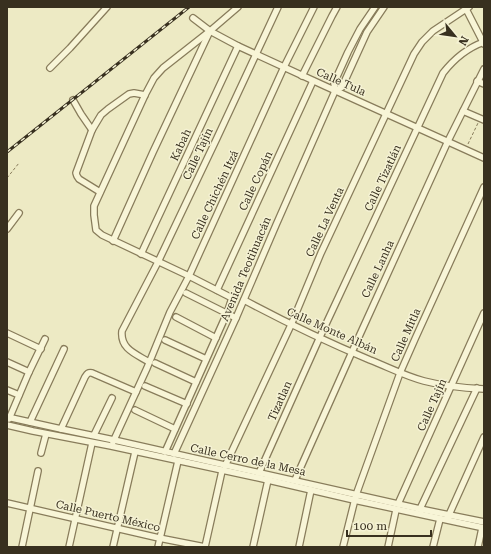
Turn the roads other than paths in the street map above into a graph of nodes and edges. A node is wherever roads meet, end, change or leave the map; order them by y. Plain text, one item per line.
1 (107, 7) edge
2 (238, 7) edge
3 (278, 7) edge
4 (314, 7) edge
5 (337, 7) edge
6 (384, 7) edge
7 (374, 8) edge
8 (468, 8) edge
9 (378, 14) junction
10 (193, 18) dead end
11 (210, 31) junction
12 (484, 43) edge
13 (238, 46) junction
14 (256, 54) junction
15 (284, 67) junction
16 (50, 68) dead end
17 (484, 69) edge
18 (302, 76) junction
19 (313, 81) junction
20 (477, 81) junction
21 (484, 84) edge
22 (335, 91) junction
23 (145, 95) junction
24 (73, 100) dead end
25 (463, 111) junction
26 (386, 113) junction
27 (482, 119) edge
28 (417, 128) junction
29 (92, 130) junction
30 (448, 142) junction
31 (484, 158) edge
32 (484, 187) edge
33 (100, 192) junction
34 (19, 213) dead end
35 (7, 229) edge
36 (113, 241) junction
37 (141, 254) junction
38 (158, 262) junction
39 (188, 276) junction
40 (217, 290) junction
41 (186, 293) dead end
42 (244, 300) junction
43 (227, 313) junction
44 (484, 313) edge
45 (176, 317) dead end
46 (236, 318) junction
47 (291, 325) junction
48 (7, 333) edge
49 (216, 338) junction
50 (45, 339) dead end
51 (320, 339) junction
52 (165, 340) dead end
53 (41, 349) junction
54 (64, 349) dead end
55 (352, 352) junction
56 (206, 359) junction
57 (7, 362) edge
58 (152, 362) junction
59 (30, 372) junction
60 (400, 373) junction
61 (196, 382) junction
62 (145, 386) dead end
63 (451, 386) junction
64 (477, 388) junction
65 (484, 389) edge
66 (7, 390) edge
67 (136, 392) junction
68 (19, 395) junction
69 (112, 398) dead end
70 (187, 403) junction
71 (196, 405) junction
72 (135, 410) dead end
73 (8, 417) edge
74 (30, 422) junction
75 (7, 426) edge
76 (61, 429) junction
77 (176, 429) junction
78 (46, 434) junction
79 (94, 435) junction
80 (484, 437) edge
81 (114, 440) junction
82 (92, 443) junction
83 (111, 446) junction
84 (135, 452) junction
85 (165, 452) junction
86 (41, 453) dead end
87 (174, 454) junction
88 (178, 461) junction
89 (223, 468) junction
90 (38, 471) dead end
91 (260, 473) junction
92 (268, 480) junction
93 (295, 480) junction
94 (311, 490) junction
95 (355, 498) junction
96 (7, 503) edge
97 (397, 507) junction
98 (30, 508) junction
99 (420, 509) junction
100 (448, 518) junction
101 (74, 519) junction
102 (440, 519) junction
103 (483, 526) edge
104 (117, 529) junction
105 (159, 538) junction
106 (22, 547) edge
107 (69, 547) edge
108 (113, 547) edge
109 (158, 547) edge
110 (205, 547) edge
111 (253, 547) edge
112 (299, 547) edge
113 (344, 547) edge
114 (388, 547) edge
115 (433, 547) edge
116 (478, 547) edge

1 - 16 street
2 - 11 street
3 - 14 street, Calle Tajín
4 - 15 street, Calle Chichén Itzá
5 - 18 street
6 - 9 street
7 - 9 street
7 - 22 street
8 - 12 street
8 - 26 street, Calle La Venta
9 - 22 street
10 - 11 street, Calle Tula
11 - 13 street, Calle Tula
11 - 23 street
11 - 36 street
12 - 28 street, Calle Tizatlán
13 - 14 street, Calle Tula
13 - 37 street, Kabah
14 - 15 street, Calle Tula
14 - 38 street, Calle Tajín
15 - 18 street, Calle Tula
15 - 39 street, Calle Chichén Itzá
17 - 20 street, Calle Lanha
18 - 19 street, Calle Tula
19 - 22 street, Calle Tula
19 - 40 street, Calle Copán
20 - 21 street
20 - 25 street, Calle Lanha
22 - 26 street, Calle Tula
22 - 42 street, Avenida Teotihuacán
23 - 29 street
23 - 33 street
24 - 29 street
25 - 27 street
25 - 30 street, Calle Lanha
26 - 28 street, Calle Tula
26 - 47 street, Calle La Venta
28 - 30 street, Calle Tula
28 - 51 street, Calle Tizatlán
29 - 33 street
30 - 31 street, Calle Tula
30 - 55 street, Calle Lanha
32 - 60 street, Calle Mitla
33 - 36 street
34 - 35 street
36 - 37 street
37 - 38 street
38 - 39 street
38 - 58 street, Calle Tajín
39 - 40 street
39 - 58 street, Calle Chichén Itzá
40 - 43 street
41 - 43 street
42 - 46 street, Avenida Teotihuacán
42 - 47 street, Calle Monte Albán
43 - 46 street
43 - 49 street
44 - 63 street, Calle Tajín
45 - 49 street
46 - 71 street, Avenida Teotihuacán
47 - 51 street, Calle Monte Albán
47 - 89 street, Calle La Venta
48 - 53 street
49 - 56 street
50 - 53 street
51 - 55 street, Calle Monte Albán
51 - 91 street, Tizatlan
52 - 56 street
53 - 59 street
54 - 74 street
55 - 60 street, Calle Monte Albán
55 - 93 street, Calle Lanha
56 - 61 street
57 - 59 street
58 - 61 street, Calle Tajín
58 - 67 street, Calle Chichén Itzá
59 - 68 street
60 - 63 street, Calle Monte Albán
60 - 95 street, Calle Mitla
61 - 70 street
62 - 70 street
63 - 64 street, Calle Monte Albán
63 - 97 street, Calle Tajín
64 - 65 street, Calle Monte Albán
64 - 99 street
66 - 68 street
67 - 76 street
67 - 81 street, Calle Chichén Itzá
68 - 73 street
69 - 79 street
70 - 71 street
70 - 77 street
71 - 87 street, Avenida Teotihuacán
72 - 77 street
73 - 74 street, Calle Cerro de la Mesa
73 - 75 street
74 - 76 street, Calle Cerro de la Mesa
75 - 78 street, Calle Cerro de la Mesa
76 - 79 street, Calle Cerro de la Mesa
77 - 85 street
78 - 82 street, Calle Cerro de la Mesa
78 - 86 street
79 - 81 street, Calle Cerro de la Mesa
80 - 100 street
81 - 83 street, Calle Chichén Itzá
81 - 85 street, Calle Cerro de la Mesa
82 - 83 street, Calle Cerro de la Mesa
82 - 101 street
83 - 84 street, Calle Cerro de la Mesa
84 - 88 street, Calle Cerro de la Mesa
84 - 104 street
85 - 87 street, Calle Cerro de la Mesa
87 - 89 street, Calle Cerro de la Mesa
88 - 89 street, Calle Cerro de la Mesa
88 - 105 street
89 - 91 street, Calle Cerro de la Mesa
89 - 92 street, Calle Cerro de la Mesa
89 - 110 street, Calle La Venta
90 - 98 street
91 - 93 street, Calle Cerro de la Mesa
92 - 94 street, Calle Cerro de la Mesa
92 - 111 street
93 - 95 street, Calle Cerro de la Mesa
94 - 95 street, Calle Cerro de la Mesa
94 - 112 street
95 - 97 street, Calle Cerro de la Mesa
95 - 113 street, Calle Mitla
96 - 98 street, Calle Puerto México
97 - 99 street, Calle Cerro de la Mesa
97 - 102 street, Calle Cerro de la Mesa
97 - 114 street, Calle Tajín
98 - 101 street, Calle Puerto México
98 - 106 street
99 - 100 street, Calle Cerro de la Mesa
100 - 102 street, Calle Cerro de la Mesa
100 - 103 street, Calle Cerro de la Mesa
101 - 104 street, Calle Puerto México
101 - 107 street
102 - 115 street
103 - 116 street
104 - 105 street, Calle Puerto México
104 - 108 street
105 - 109 street
105 - 110 street, Calle Puerto México

